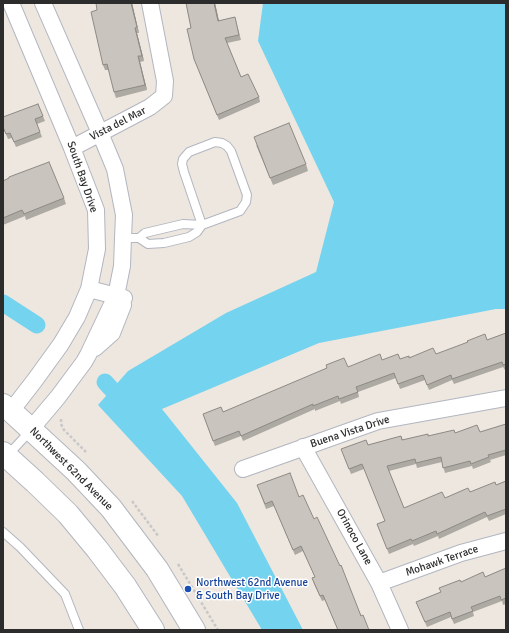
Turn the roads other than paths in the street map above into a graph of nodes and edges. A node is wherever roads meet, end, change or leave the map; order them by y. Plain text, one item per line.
1 (11, 3) edge
2 (43, 3) edge
3 (150, 3) edge
4 (100, 133) junction
5 (72, 148) junction
6 (202, 225) junction
7 (97, 236) junction
8 (123, 238) junction
9 (139, 238) junction
10 (89, 289) junction
11 (120, 297) junction
12 (506, 398) edge
13 (7, 410) edge
14 (31, 429) junction
15 (303, 447) junction
16 (4, 456) edge
17 (244, 469) dead end
18 (3, 532) edge
19 (506, 541) edge
20 (379, 583) junction
21 (79, 630) edge
22 (153, 630) edge
23 (194, 630) edge
24 (400, 630) edge

1 - 5 street, South Bay Drive
2 - 4 street
3 - 4 street, Vista del Mar
4 - 5 street, Vista del Mar
4 - 8 street
5 - 7 street, South Bay Drive
6 - 6 lane
6 - 9 lane
6 - 9 lane
7 - 8 street
7 - 10 street, South Bay Drive
8 - 9 lane
8 - 11 street
10 - 11 street
10 - 13 street, South Bay Drive
11 - 14 street
12 - 15 street, Buena Vista Drive
13 - 14 street, Northwest 62nd Avenue
14 - 16 lane
14 - 23 street, Northwest 62nd Avenue
15 - 17 street, Buena Vista Drive
15 - 20 street, Orinoco Lane
16 - 22 street
18 - 21 lane
19 - 20 street, Mohawk Terrace
20 - 24 street, Orinoco Lane

